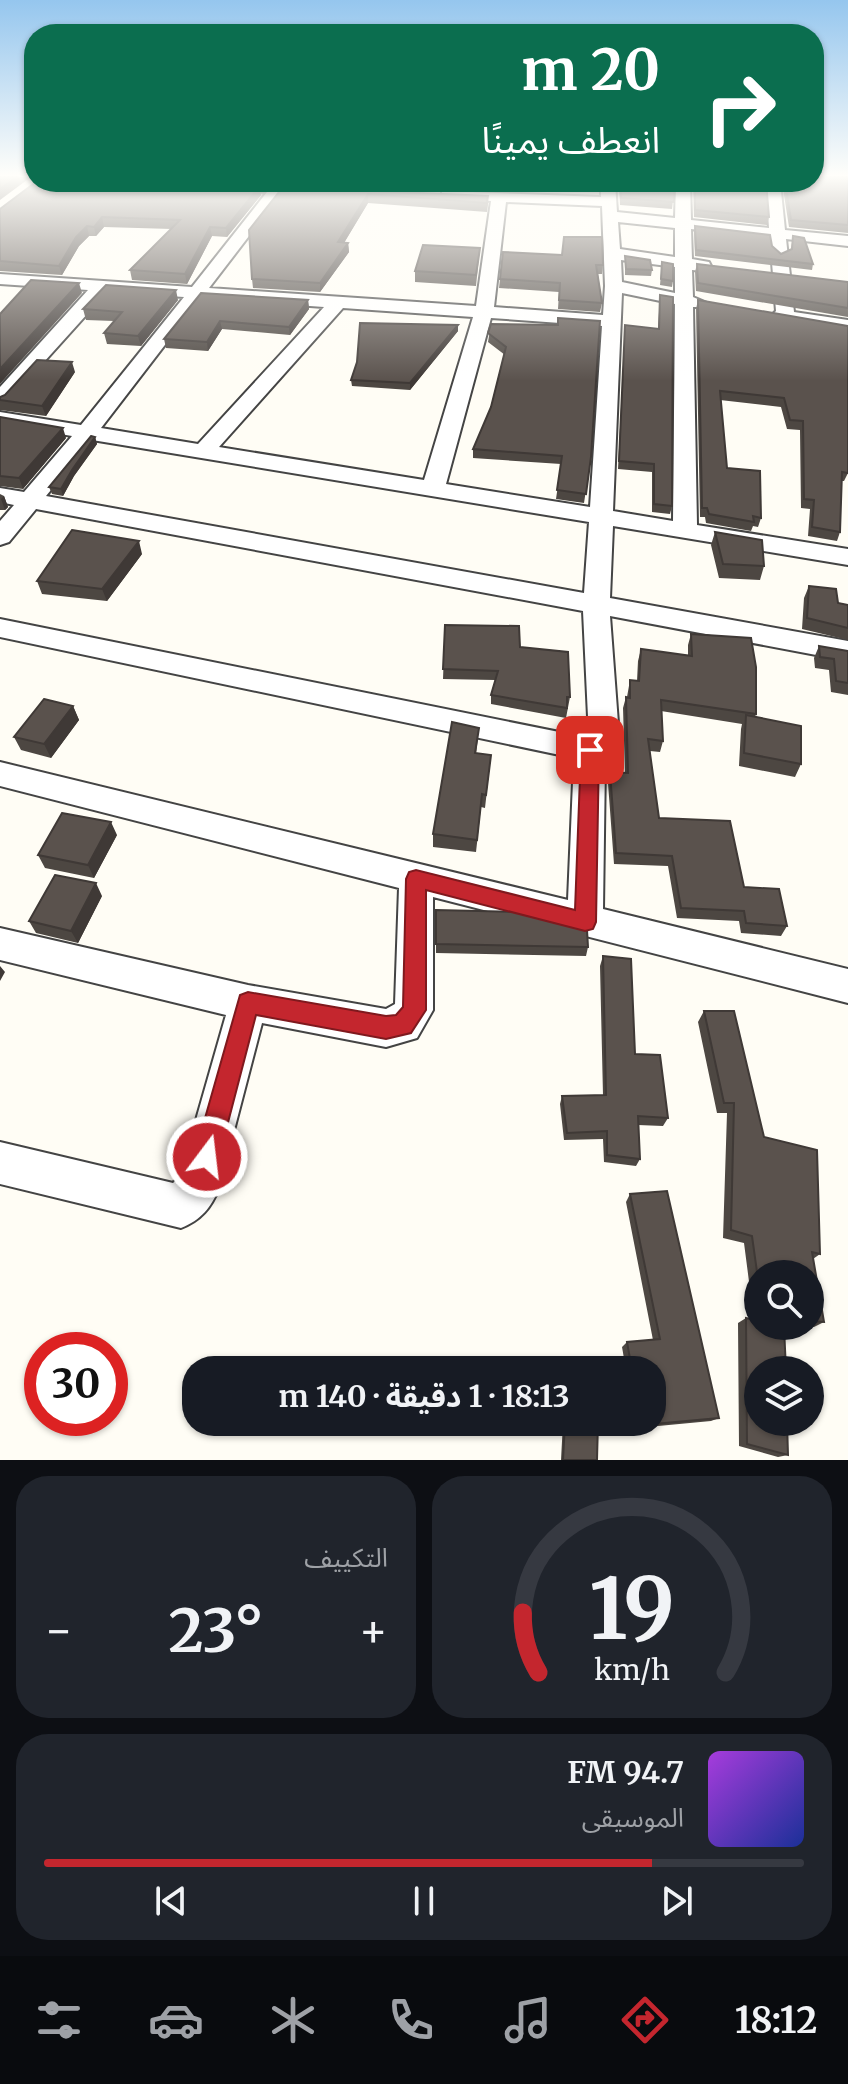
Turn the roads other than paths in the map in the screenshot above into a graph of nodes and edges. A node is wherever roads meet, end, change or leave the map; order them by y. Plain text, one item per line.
1 (235, 245) edge
2 (493, 245) edge
3 (610, 245) edge
4 (686, 245) edge
5 (781, 245) edge
6 (610, 253) junction
7 (686, 264) junction
8 (727, 270) edge
9 (0, 279) edge
10 (102, 286) junction
11 (614, 286) junction
12 (199, 292) junction
13 (339, 301) junction
14 (685, 301) junction
15 (714, 305) edge
16 (484, 311) junction
17 (757, 311) edge
18 (785, 316) junction
19 (612, 321) junction
20 (848, 326) edge
21 (0, 399) edge
22 (0, 418) edge
23 (86, 433) junction
24 (203, 452) junction
25 (433, 489) junction
26 (0, 495) edge
27 (30, 501) junction
28 (602, 514) junction
29 (685, 528) junction
30 (0, 537) edge
31 (848, 557) edge
32 (596, 606) junction
33 (0, 628) edge
34 (848, 651) edge
35 (590, 750) junction
36 (0, 774) edge
37 (416, 879) junction
38 (585, 922) junction
39 (0, 944) edge
40 (848, 986) edge
41 (248, 1003) junction
42 (0, 1163) edge

1 - 12 street
2 - 16 street
3 - 6 street
4 - 7 street
5 - 18 street
6 - 7 street
6 - 11 street
7 - 8 street
7 - 14 street
9 - 10 street
10 - 12 street
10 - 21 street
11 - 14 street
11 - 19 street
12 - 13 street
12 - 23 street
13 - 16 street
13 - 24 street
14 - 15 street
14 - 29 street
16 - 19 street
16 - 25 street
17 - 18 street
18 - 20 street
19 - 28 street
22 - 23 street
23 - 24 street
23 - 27 street
24 - 25 street
25 - 28 street
26 - 27 street
27 - 30 street
27 - 32 street
28 - 29 street
28 - 32 street
29 - 31 street
32 - 34 street
32 - 35 street
33 - 35 street
35 - 38 street
36 - 37 street
37 - 38 street
37 - 41 street
38 - 40 street
39 - 41 street
41 - 42 street

